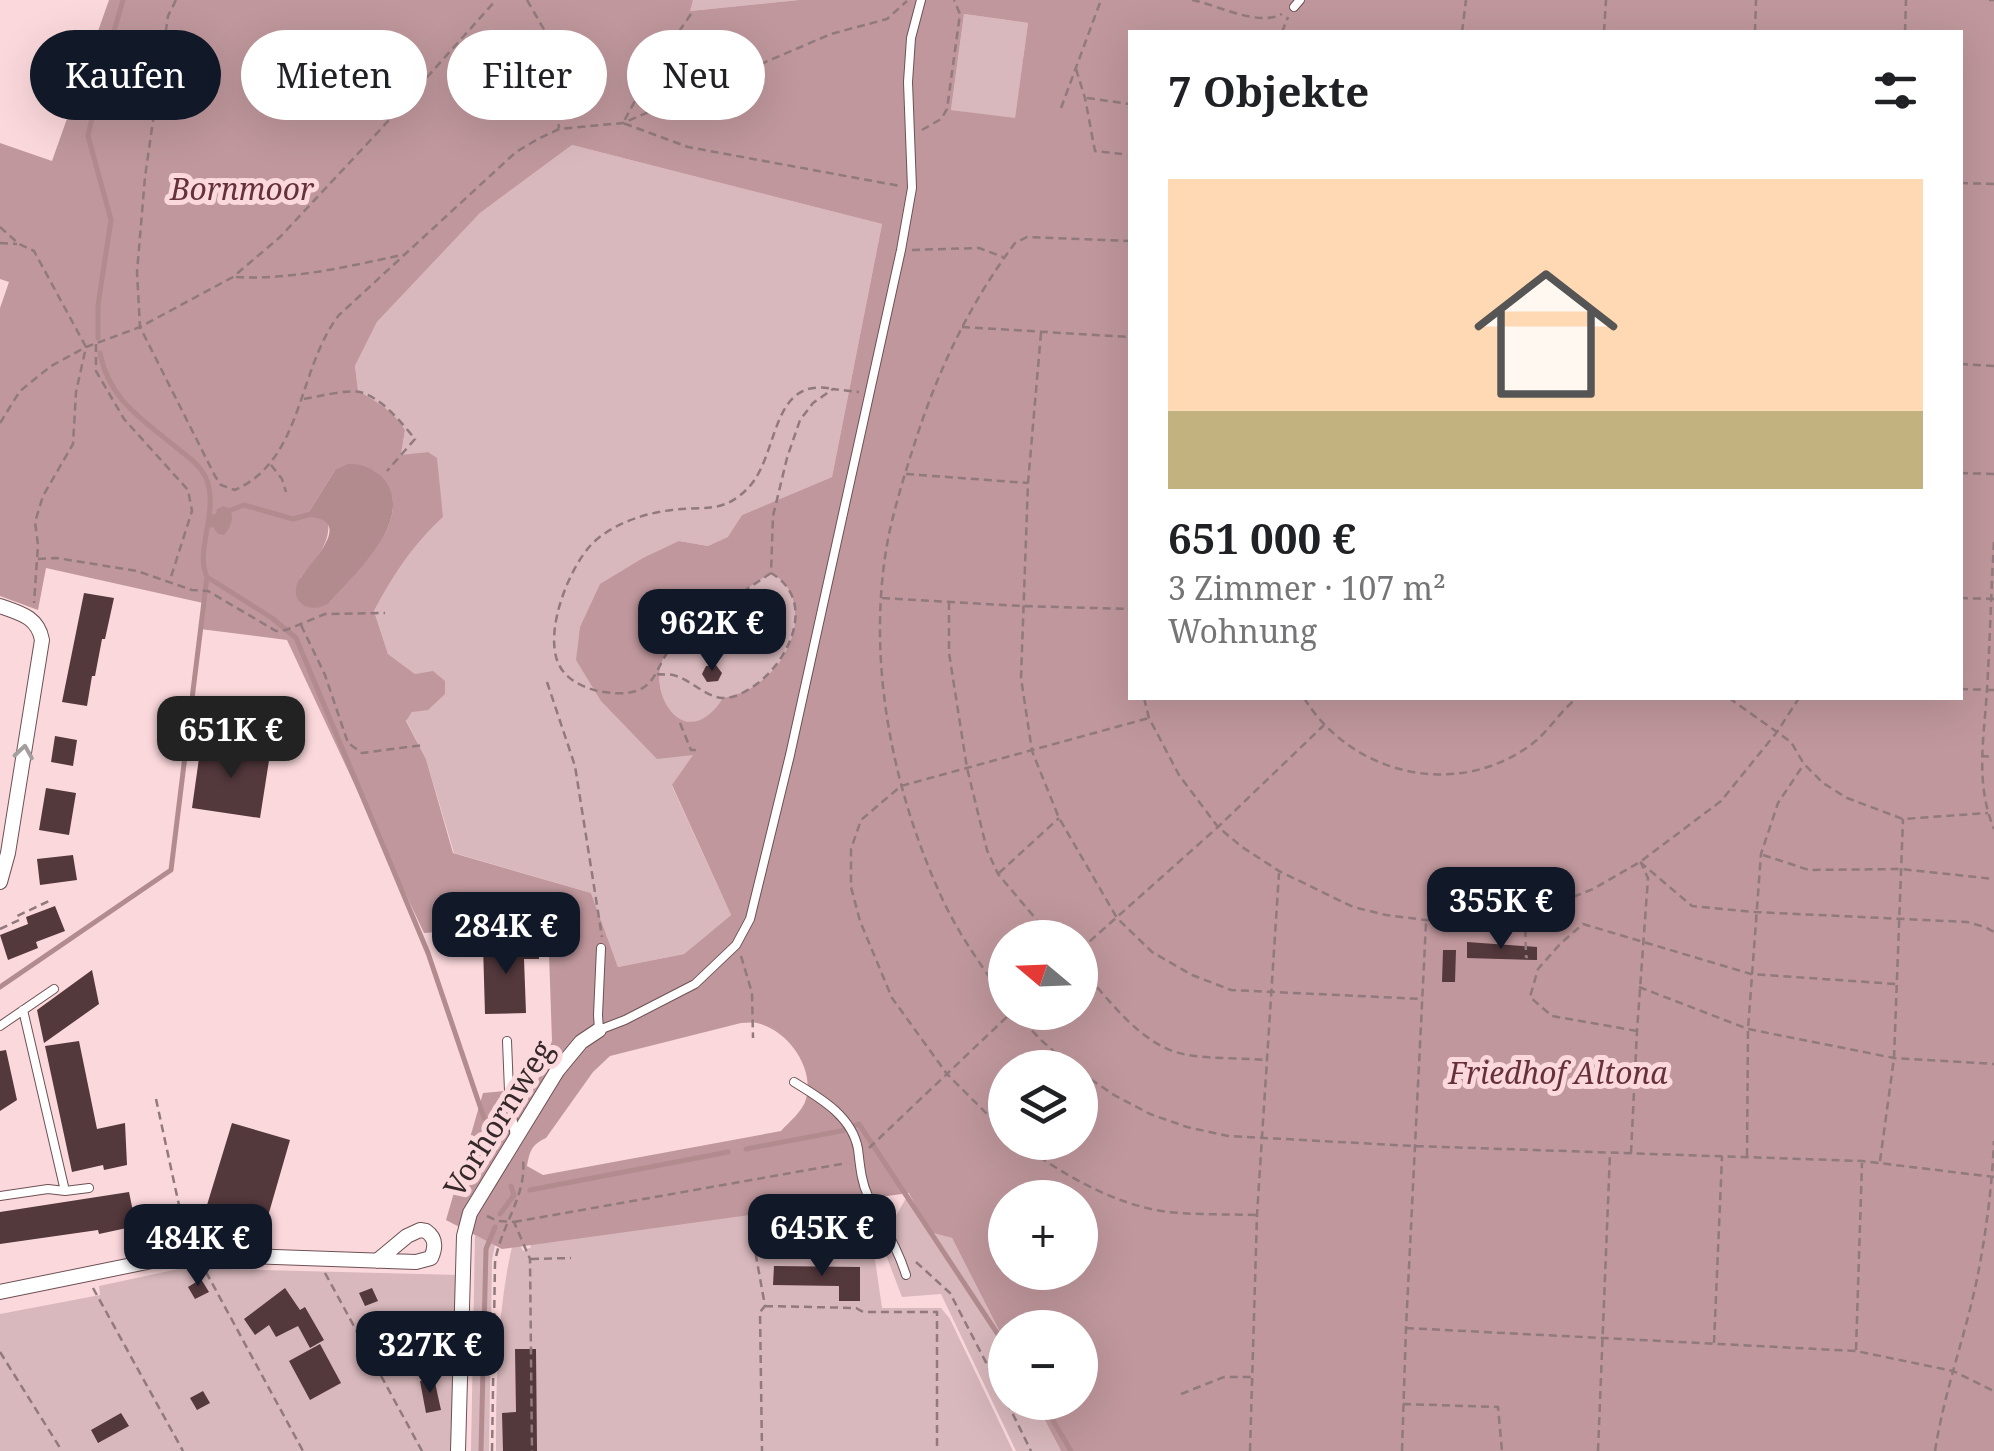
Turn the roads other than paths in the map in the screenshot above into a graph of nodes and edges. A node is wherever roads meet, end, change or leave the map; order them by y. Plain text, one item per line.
1 (922, 0) edge
2 (0, 606) edge
3 (0, 882) edge
4 (601, 948) road end
5 (54, 988) dead end
6 (23, 1010) junction
7 (0, 1026) edge
8 (599, 1030) junction
9 (506, 1041) dead end
10 (794, 1082) dead end
11 (515, 1138) junction
12 (90, 1188) dead end
13 (65, 1190) junction
14 (0, 1196) edge
15 (257, 1226) dead end
16 (435, 1246) junction
17 (464, 1248) junction
18 (196, 1254) junction
19 (377, 1260) junction
20 (906, 1274) dead end
21 (0, 1292) edge
22 (458, 1451) edge

1 - 8 lane
3 -> 2 street
4 - 8 lane
5 - 6 lane
6 - 7 lane
6 - 13 lane
8 - 11 street, Vorhornweg
9 - 11 lane
10 - 20 lane
11 - 17 street, Vorhornweg
12 - 13 lane
13 - 14 lane
15 - 18 lane
16 - 17 street, Vorhornweg
16 - 19 street, Vorhornweg
16 - 19 street, Vorhornweg
17 - 22 street, Vorhornweg
18 - 19 street, Vorhornweg
18 - 21 street, Vorhornweg

